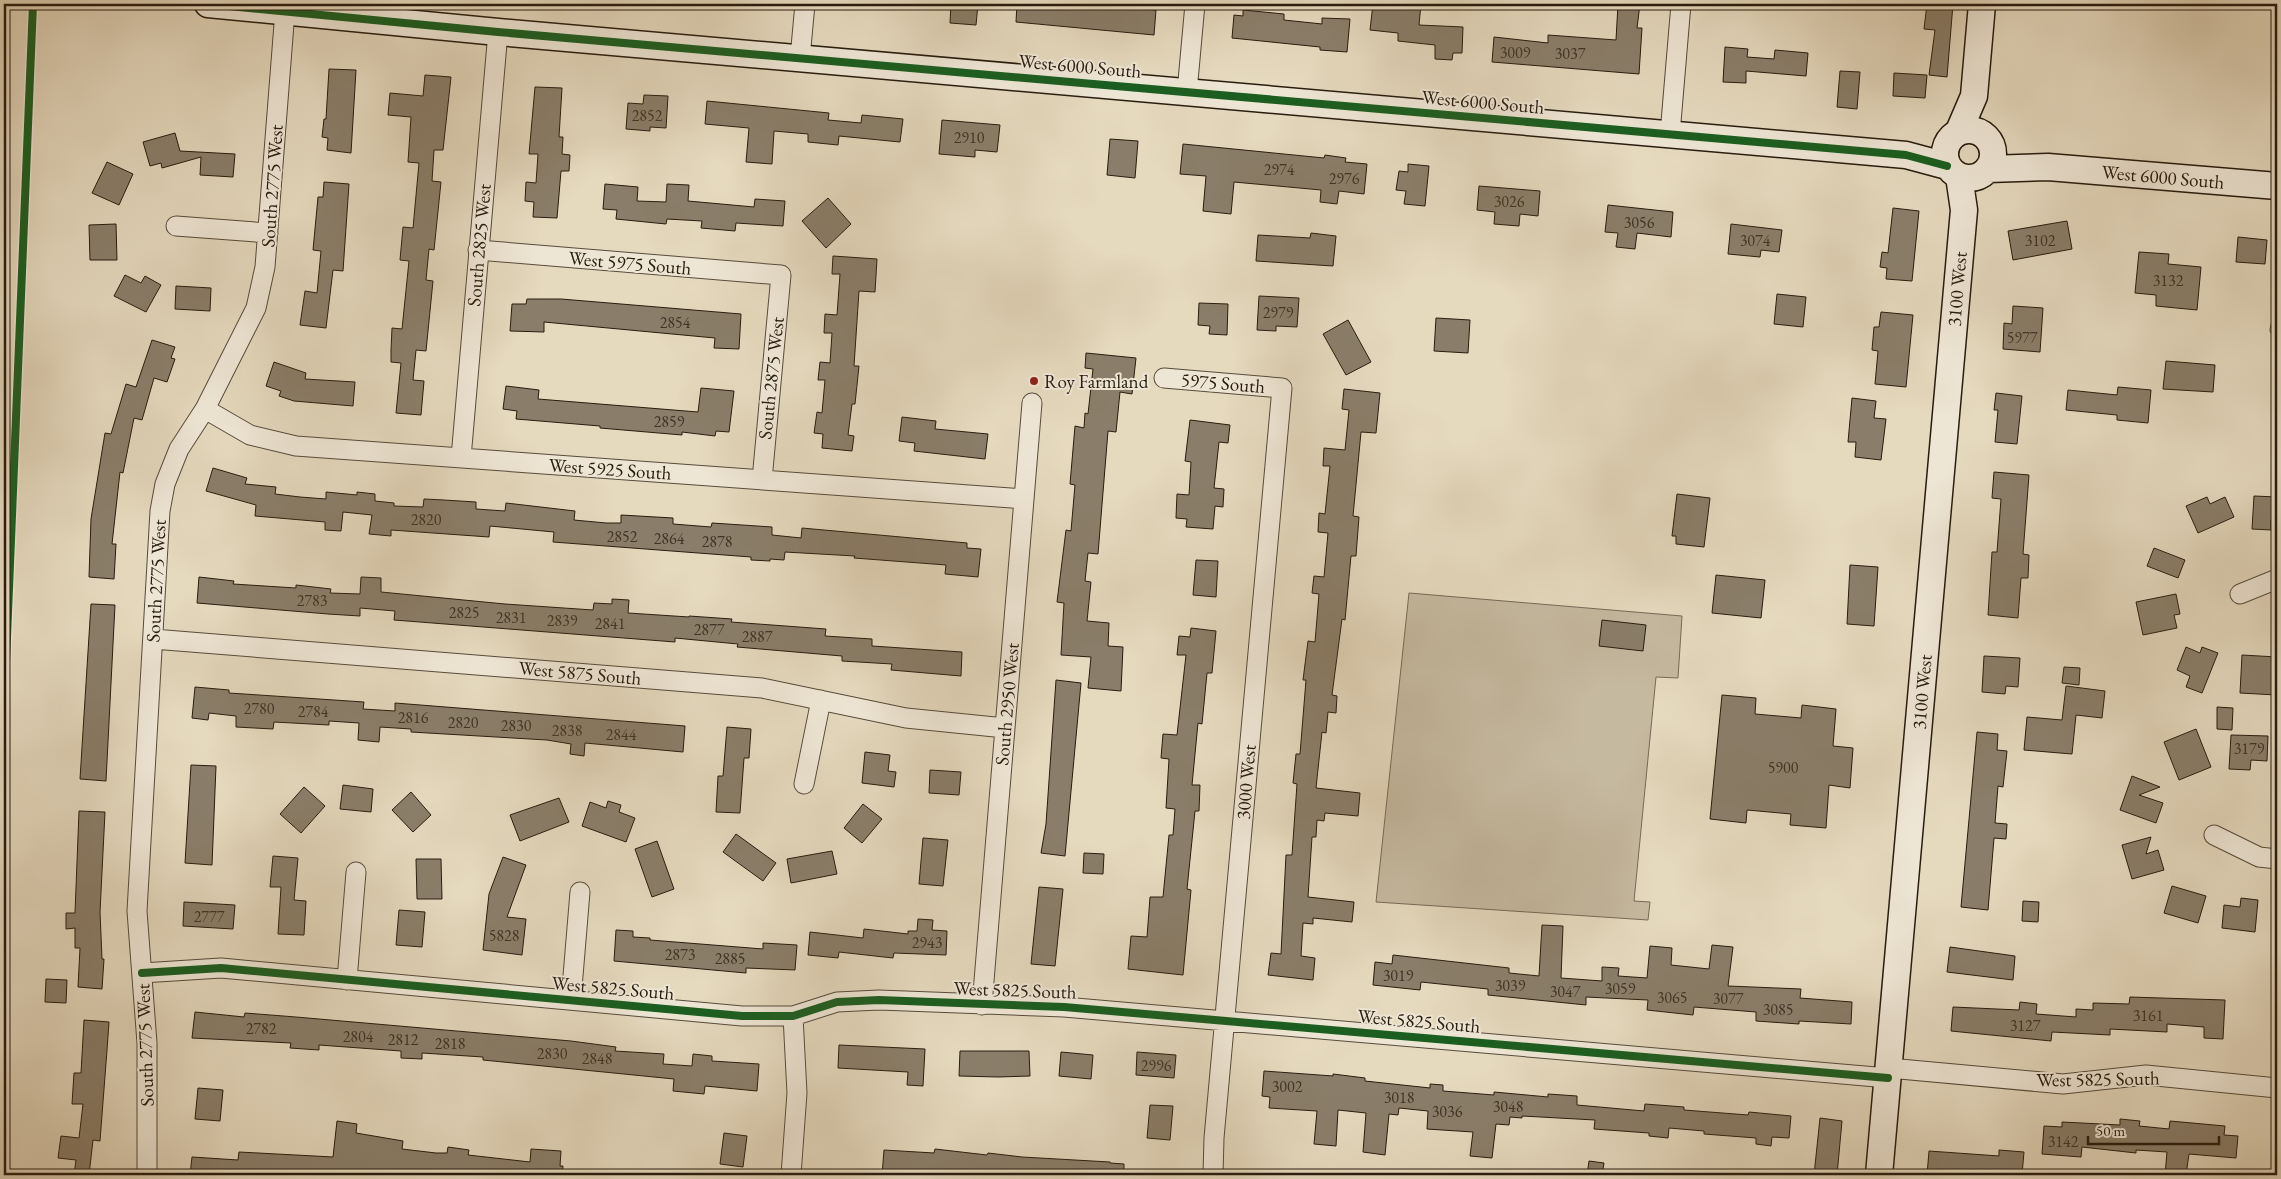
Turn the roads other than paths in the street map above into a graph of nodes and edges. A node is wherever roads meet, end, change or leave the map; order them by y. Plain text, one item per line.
1 (208, 4) edge
2 (805, 4) edge
3 (1195, 4) edge
4 (1681, 4) edge
5 (1982, 4) edge
6 (285, 11) junction
7 (498, 32) junction
8 (800, 58) junction
9 (1187, 92) junction
10 (1670, 134) junction
11 (1969, 157) junction
12 (2277, 186) edge
13 (176, 226) dead end
14 (268, 233) junction
15 (478, 250) junction
16 (782, 276) joint
17 (1164, 378) dead end
18 (1282, 388) joint
19 (1032, 403) dead end
20 (205, 409) junction
21 (461, 458) junction
22 (762, 480) junction
23 (1024, 499) junction
24 (2277, 579) edge
25 (2240, 594) dead end
26 (153, 639) junction
27 (821, 700) junction
28 (1005, 728) junction
29 (804, 784) dead end
30 (2214, 834) dead end
31 (2277, 859) edge
32 (356, 872) dead end
33 (580, 892) dead end
34 (142, 973) junction
35 (346, 980) junction
36 (571, 1000) junction
37 (982, 1005) junction
38 (793, 1016) junction
39 (1225, 1020) junction
40 (1888, 1073) junction
41 (2277, 1088) edge
42 (147, 1175) edge
43 (791, 1175) edge
44 (1213, 1175) edge
45 (1879, 1175) edge

1 - 6 street, West 6000 South
2 - 8 street
3 - 9 street
4 - 10 street
5 - 11 street
6 - 7 street, West 6000 South
6 - 14 street, South 2775 West
7 - 8 street, West 6000 South
7 - 15 street, South 2825 West
8 - 9 street, West 6000 South
9 - 10 street, West 6000 South
10 - 11 street, West 6000 South
11 - 12 street, West 6000 South
11 - 40 street, 3100 West
13 - 14 street
14 - 20 street, South 2775 West
15 - 16 street, West 5975 South
15 - 21 street, South 2825 West
16 - 22 street, South 2875 West
17 - 18 street, 5975 South
18 - 39 street, 3000 West
19 - 23 street, South 2950 West
20 - 21 street, West 5925 South
20 - 26 street, South 2775 West
21 - 22 street, West 5925 South
22 - 23 street, West 5925 South
23 - 28 street, South 2950 West
24 - 25 street
26 - 27 street, West 5875 South
26 - 34 street, South 2775 West
27 - 28 street, West 5875 South
27 - 29 street
28 - 37 street, South 2950 West
30 - 31 street
32 - 35 street
33 - 36 street
34 - 35 street, West 5825 South
34 - 42 street, South 2775 West
35 - 36 street, West 5825 South
36 - 38 street, West 5825 South
37 - 38 street, West 5825 South
37 - 39 street, West 5825 South
38 - 43 street
39 - 40 street, West 5825 South
39 - 44 street, 3000 West
40 - 41 street, West 5825 South
40 - 45 street, 3100 West

